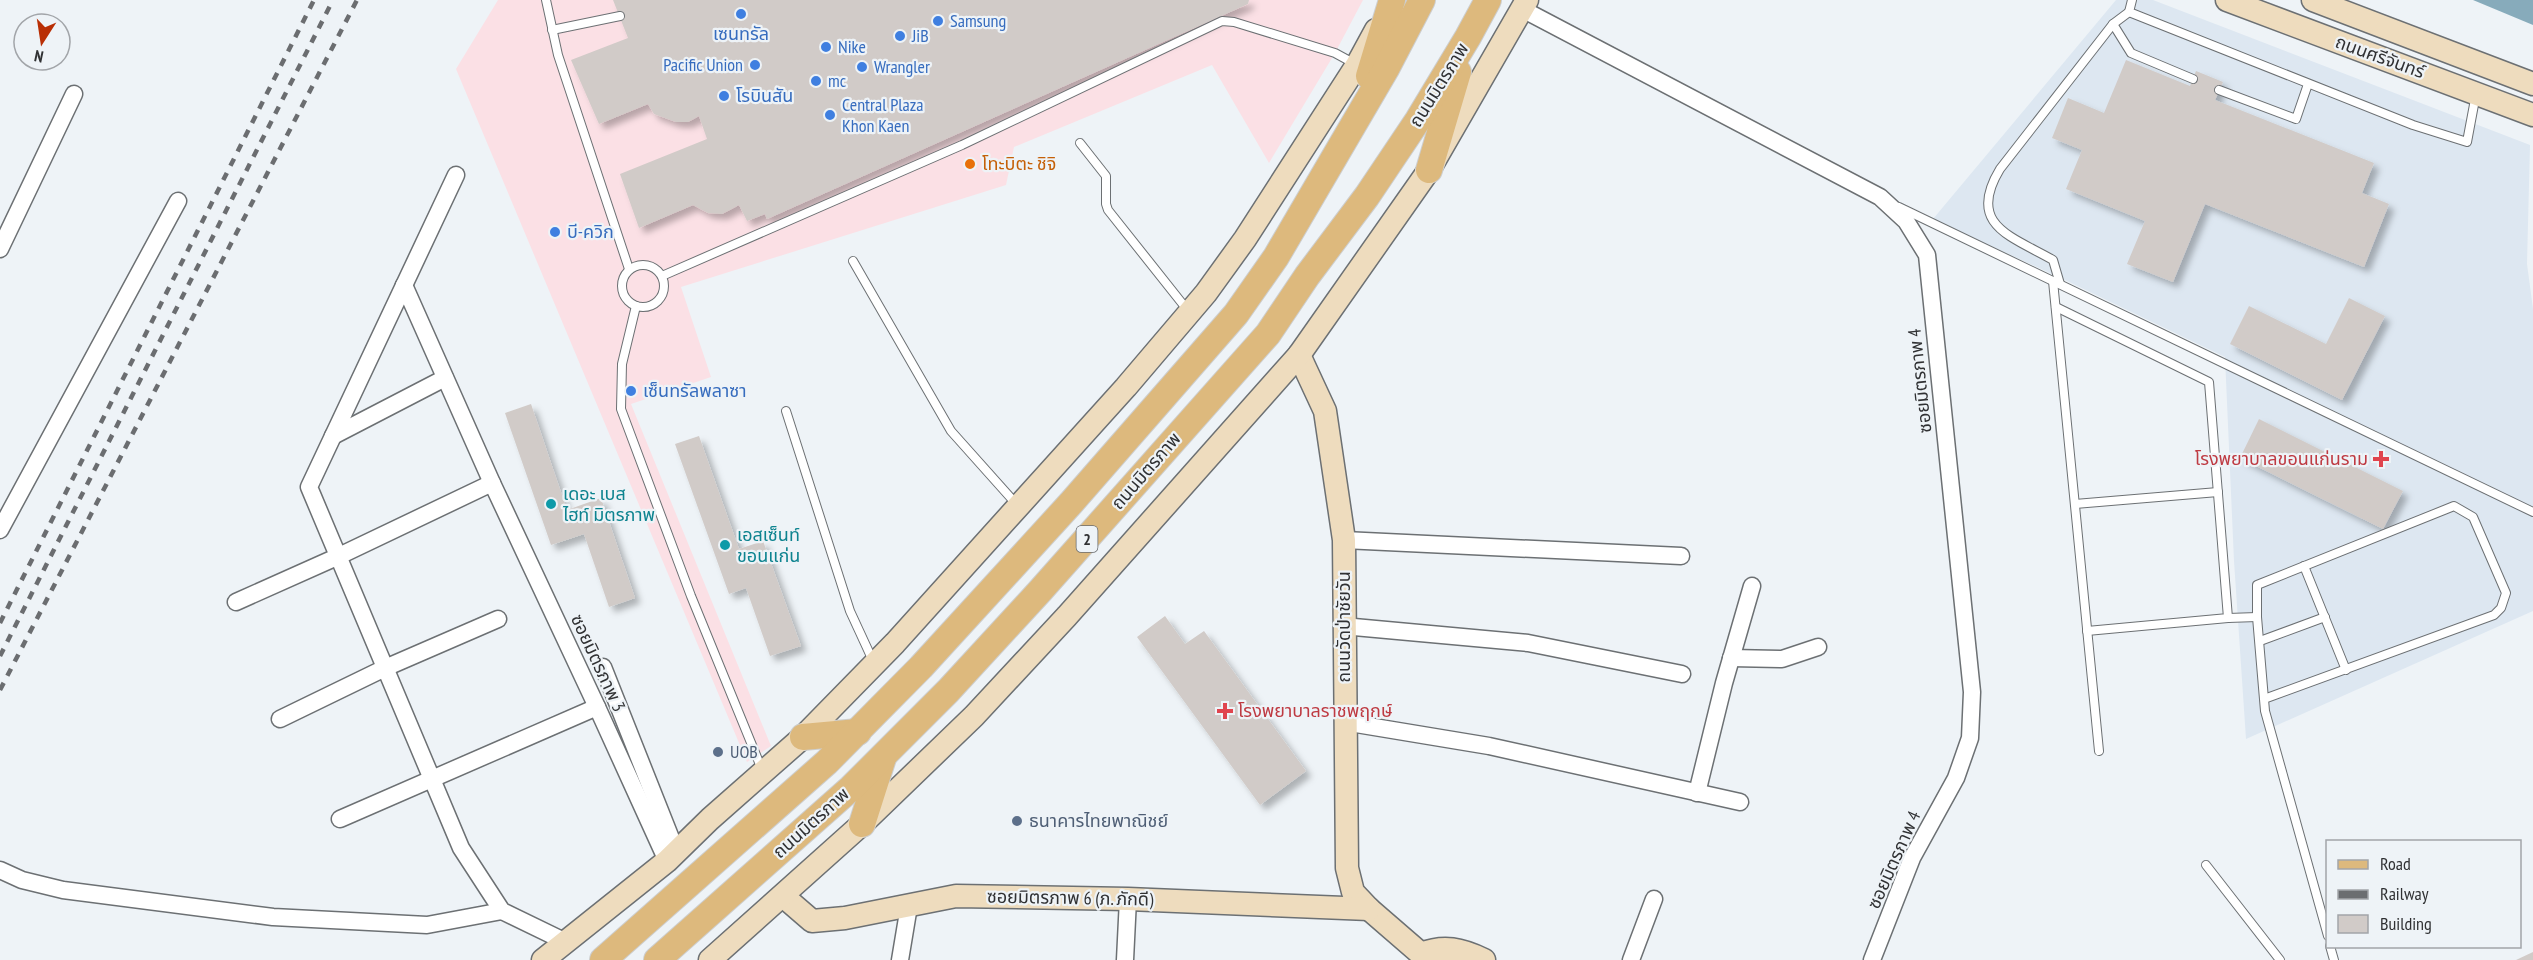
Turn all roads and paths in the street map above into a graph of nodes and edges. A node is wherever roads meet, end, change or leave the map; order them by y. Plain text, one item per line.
1 (546, 0) edge
2 (1392, 0) edge
3 (1422, 0) edge
4 (1488, 0) edge
5 (2132, 0) edge
6 (2228, 0) edge
7 (2313, 0) edge
8 (1525, 5) edge
9 (2129, 12) junction
10 (620, 16) dead end
11 (2114, 24) junction
12 (552, 30) junction
13 (1468, 37) junction
14 (1357, 65) junction
15 (2193, 79) dead end
16 (2308, 84) junction
17 (2533, 84) edge
18 (2219, 90) dead end
19 (2476, 93) junction
20 (74, 94) dead end
21 (2533, 114) edge
22 (1355, 122) junction
23 (1080, 143) dead end
24 (1429, 170) junction
25 (456, 175) dead end
26 (1880, 197) junction
27 (178, 201) dead end
28 (0, 249) edge
29 (854, 261) dead end
30 (629, 269) junction
31 (662, 276) junction
32 (2057, 283) junction
33 (404, 285) junction
34 (636, 306) junction
35 (2056, 307) junction
36 (1189, 312) junction
37 (1299, 355) junction
38 (445, 378) junction
39 (786, 411) dead end
40 (333, 436) junction
41 (492, 483) junction
42 (2218, 492) junction
43 (2075, 504) junction
44 (1018, 507) junction
45 (2533, 512) edge
46 (0, 530) edge
47 (1344, 540) junction
48 (339, 556) junction
49 (1681, 556) dead end
50 (2304, 566) junction
51 (1752, 586) dead end
52 (236, 602) dead end
53 (2258, 617) junction
54 (2325, 617) junction
55 (2228, 618) junction
56 (498, 619) dead end
57 (1344, 626) junction
58 (2087, 631) junction
59 (2260, 641) junction
60 (1818, 647) dead end
61 (1731, 658) junction
62 (874, 663) junction
63 (603, 667) dead end
64 (385, 668) junction
65 (2346, 670) junction
66 (1682, 674) dead end
67 (2264, 699) junction
68 (597, 707) junction
69 (280, 719) dead end
70 (1344, 722) junction
71 (858, 732) junction
72 (803, 737) junction
73 (2099, 751) dead end
74 (884, 755) junction
75 (763, 772) junction
76 (433, 780) junction
77 (1697, 792) junction
78 (1740, 802) dead end
79 (340, 819) dead end
80 (862, 824) junction
81 (671, 856) junction
82 (2206, 866) dead end
83 (0, 870) edge
84 (783, 896) junction
85 (1128, 899) junction
86 (1654, 899) dead end
87 (909, 906) junction
88 (1369, 909) junction
89 (502, 911) junction
90 (2326, 929) edge
91 (566, 942) junction
92 (1422, 957) edge
93 (543, 960) edge
94 (603, 960) edge
95 (657, 960) edge
96 (711, 960) edge
97 (900, 960) edge
98 (1125, 960) edge
99 (1484, 960) edge
100 (1631, 960) edge
101 (1872, 960) edge
102 (2280, 960) edge

1 - 12 lane
2 - 14 main road
2 - 22 main road
3 - 22 main road, ถนนมิตรภาพ
4 - 13 main road, ถนนมิตรภาพ
5 - 9 lane
6 - 19 main road, ถนนศรีจันทร์
7 - 17 main road, ถนนศรีจันทร์
8 - 24 main road, ถนนมิตรภาพ
8 - 26 street, ซอยมิตรภาพ 4
9 - 11 lane
9 - 16 lane
10 - 12 lane
11 - 15 lane
11 - 32 lane
12 - 30 lane
13 - 24 main road
13 - 74 main road, ถนนมิตรภาพ / 2
14 - 31 lane
14 - 36 main road
16 - 18 lane
16 - 19 lane
19 - 21 main road, ถนนศรีจันทร์
20 - 28 street
22 - 71 main road, ถนนมิตรภาพ / 2
23 - 36 lane
24 - 37 main road, ถนนมิตรภาพ
25 - 33 street
26 - 32 lane
26 - 101 street, ซอยมิตรภาพ 4
27 - 46 street
29 - 44 lane
30 - 31 lane
30 - 34 lane
31 - 34 lane
32 - 35 lane
32 - 45 lane
33 - 38 street, ซอยมิตรภาพ 3
33 - 40 street
34 - 75 lane
35 - 42 lane
35 - 43 lane
36 - 44 main road
37 - 47 main road, ถนนวัดป่าชัยวัน
37 - 80 main road, ถนนมิตรภาพ / 2
38 - 40 street
38 - 41 street, ซอยมิตรภาพ 3
39 - 62 lane
40 - 48 street
41 - 48 street
41 - 68 street, ซอยมิตรภาพ 3
42 - 43 lane
42 - 55 lane
43 - 58 lane
44 - 62 main road
47 - 49 street
47 - 57 main road, ถนนวัดป่าชัยวัน
48 - 52 street
48 - 64 street
50 - 53 lane
50 - 54 lane
50 - 65 lane
51 - 61 street
53 - 55 lane
53 - 59 lane
54 - 59 lane
54 - 65 lane
55 - 58 lane
56 - 64 street
57 - 66 street
57 - 70 main road, ถนนวัดป่าชัยวัน
58 - 73 lane
59 - 67 lane
60 - 61 street
61 - 77 street
62 - 72 main road
63 - 81 street
64 - 69 street
64 - 76 street
65 - 67 lane
67 - 90 lane
68 - 76 street
68 - 81 street, ซอยมิตรภาพ 3
70 - 77 street
70 - 88 main road, ถนนวัดป่าชัยวัน
71 - 72 main road
71 - 94 main road, ถนนมิตรภาพ / 2
72 - 75 main road
74 - 80 main road
74 - 95 main road, ถนนมิตรภาพ / 2
75 - 81 main road
76 - 79 street
76 - 89 street
77 - 78 street
80 - 84 main road, ถนนมิตรภาพ / 2
81 - 91 main road
82 - 102 lane
83 - 89 street
84 - 87 main road, ซอยมิตรภาพ 6 (ภ. ภักดี)
84 - 96 main road, ถนนมิตรภาพ / 2
85 - 87 main road, ซอยมิตรภาพ 6 (ภ. ภักดี)
85 - 88 main road, ซอยมิตรภาพ 6 (ภ. ภักดี)
85 - 98 street
86 - 100 street
87 - 97 street
88 - 92 main road, ถนนวัดป่าชัยวัน
89 - 91 street
91 - 93 main road
92 - 99 main road, ถนนวัดป่าชัยวัน

